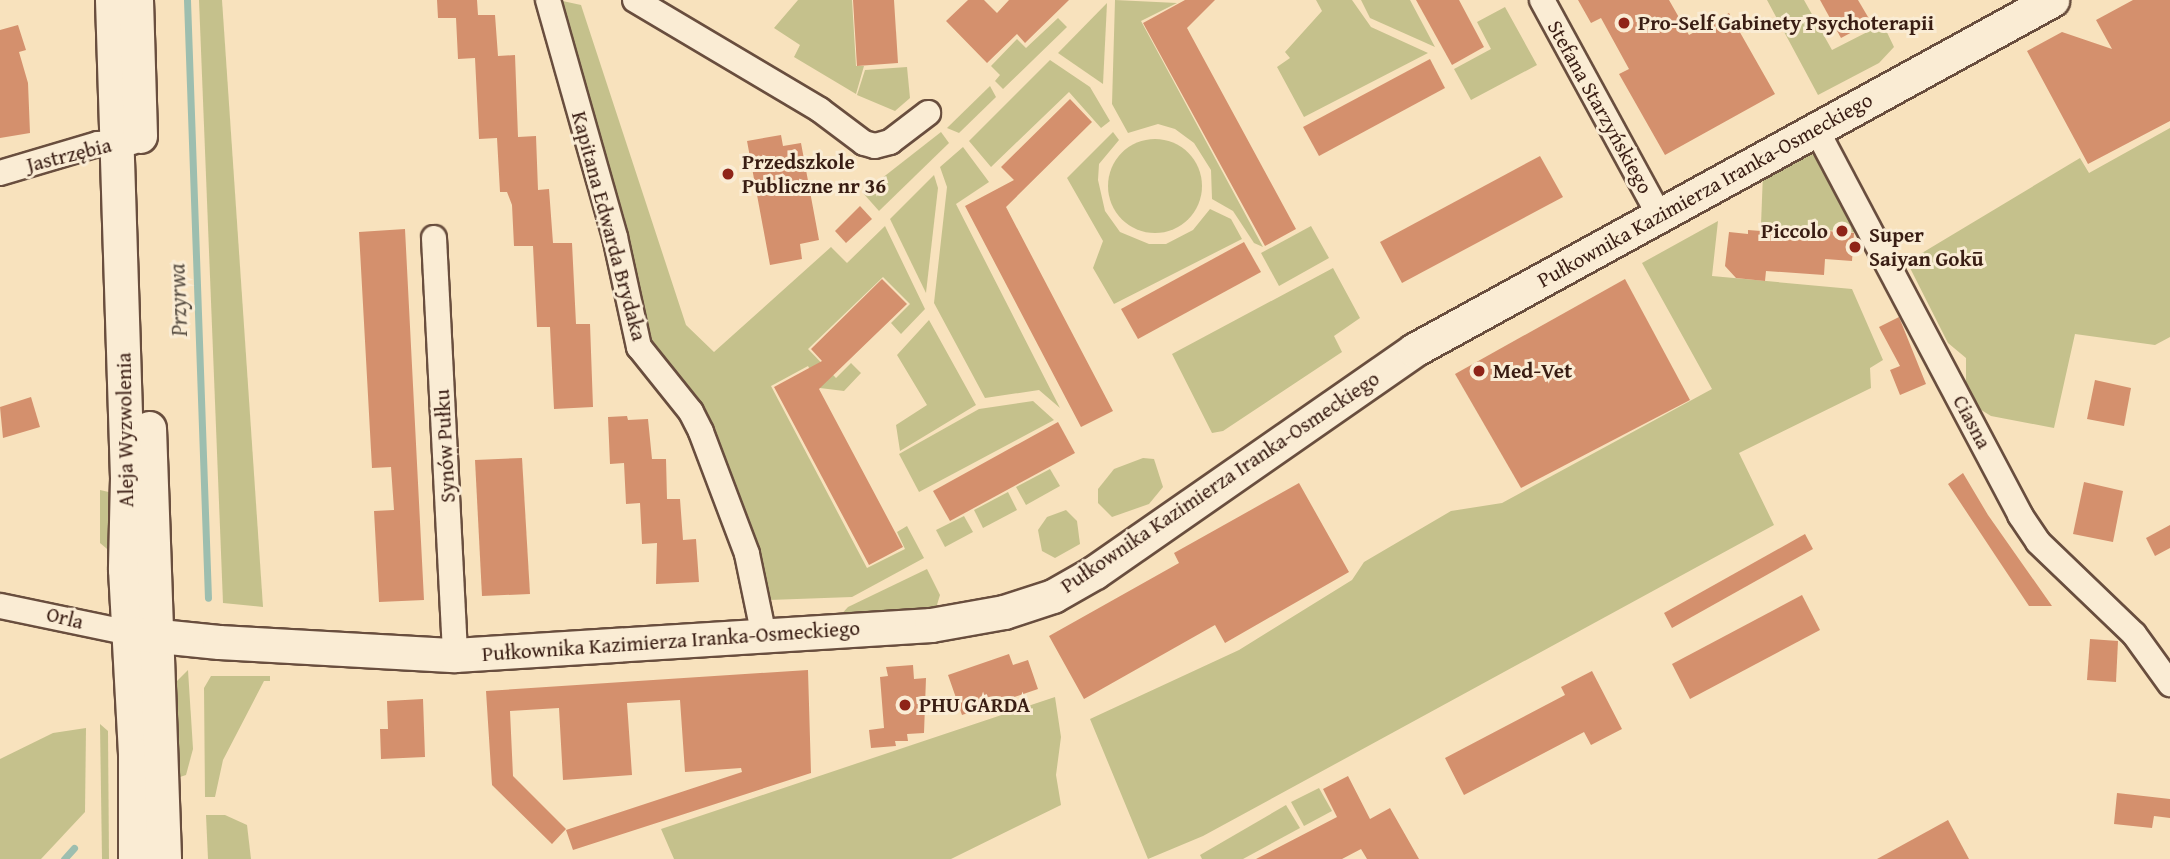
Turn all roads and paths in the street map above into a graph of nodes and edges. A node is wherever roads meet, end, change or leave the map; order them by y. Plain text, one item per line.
1 (112, 0) edge
2 (136, 0) edge
3 (548, 0) edge
4 (635, 0) edge
5 (1542, 0) edge
6 (2052, 0) edge
7 (928, 113) dead end
8 (1816, 129) junction
9 (128, 142) junction
10 (0, 173) edge
11 (1659, 215) junction
12 (434, 238) dead end
13 (0, 606) edge
14 (142, 635) junction
15 (764, 636) junction
16 (455, 654) junction
17 (2170, 684) edge
18 (135, 859) edge
19 (164, 859) edge

1 - 9 street, Aleja Wyzwolenia
2 - 9 street, Aleja Wyzwolenia
3 - 15 street, Kapitana Edwarda Brydaka
4 - 7 street
5 - 11 street, Stefana Starzyńskiego
6 - 8 street, Pułkownika Kazimierza Iranka-Osmeckiego
8 - 11 street, Pułkownika Kazimierza Iranka-Osmeckiego
8 - 17 street, Ciasna
9 - 10 street, Jastrzębia
9 - 14 street, Aleja Wyzwolenia
11 - 15 street, Pułkownika Kazimierza Iranka-Osmeckiego
12 - 16 street, Synów Pułku
13 - 14 street, Orla
14 - 16 street, Pułkownika Kazimierza Iranka-Osmeckiego
14 - 18 street, Aleja Wyzwolenia
14 - 19 street, Aleja Wyzwolenia
15 - 16 street, Pułkownika Kazimierza Iranka-Osmeckiego

